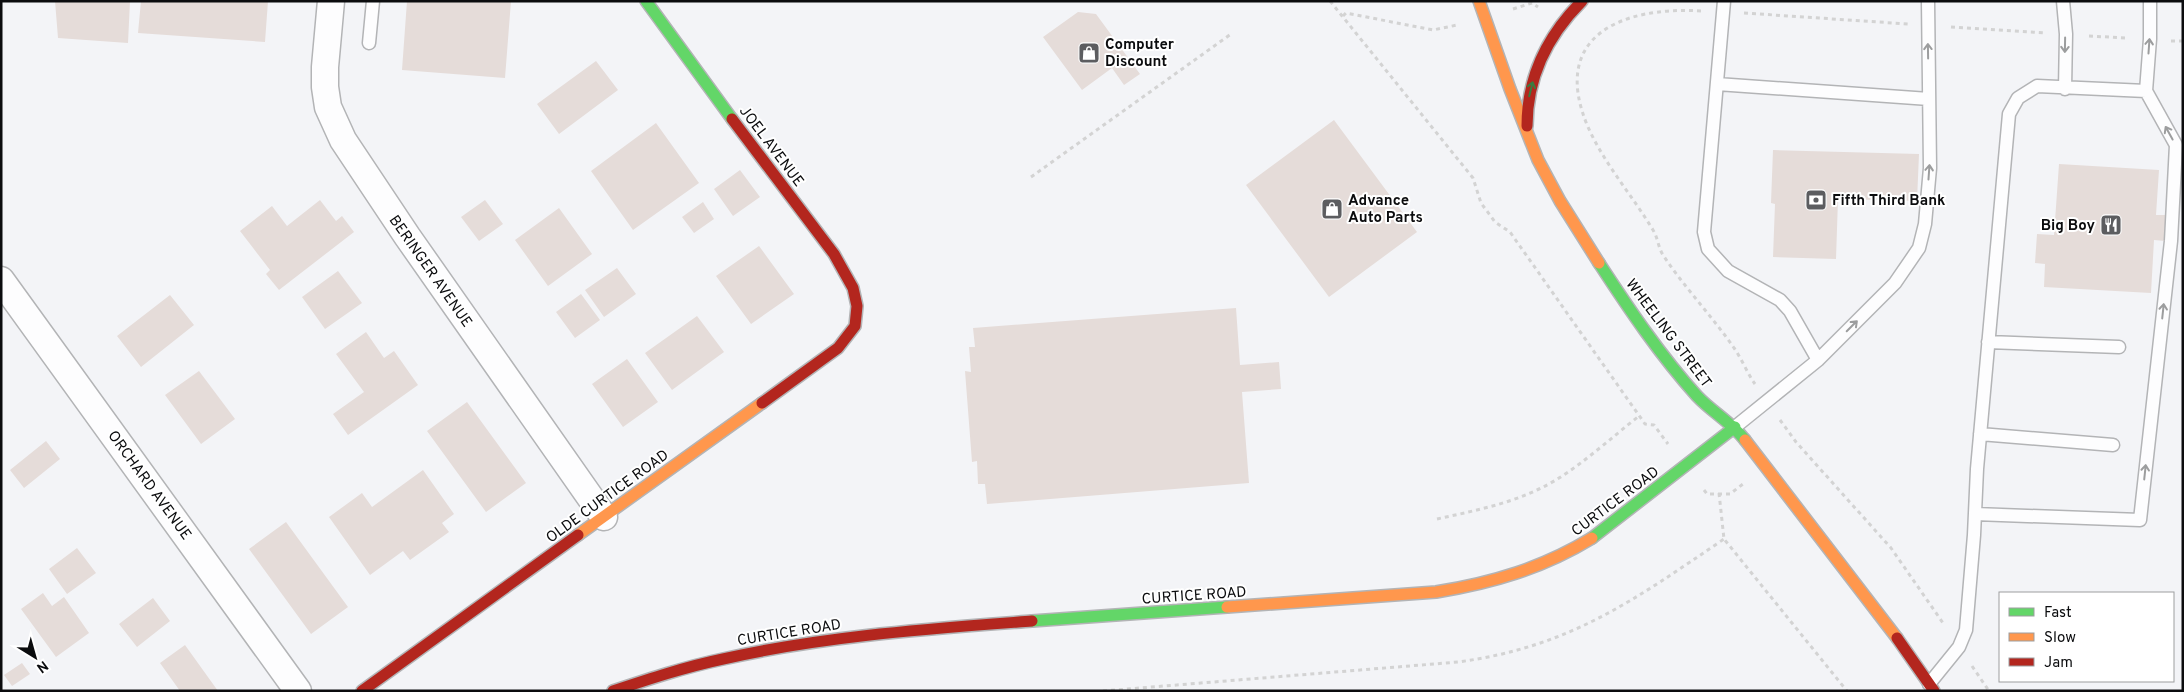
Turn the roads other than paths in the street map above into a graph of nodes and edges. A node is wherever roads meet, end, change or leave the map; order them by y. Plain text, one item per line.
1 (331, 1) edge
2 (373, 1) edge
3 (646, 1) edge
4 (1480, 1) edge
5 (1582, 1) edge
6 (1928, 1) edge
7 (2063, 1) edge
8 (2150, 1) edge
9 (1724, 7) edge
10 (369, 43) dead end
11 (1717, 84) junction
12 (2065, 89) junction
13 (2146, 90) junction
14 (1929, 99) junction
15 (1528, 137) junction
16 (1, 280) edge
17 (858, 316) joint
18 (1988, 342) junction
19 (2119, 347) dead end
20 (1818, 360) junction
21 (1735, 427) junction
22 (1980, 434) junction
23 (2114, 445) dead end
24 (1975, 514) junction
25 (604, 517) junction
26 (1932, 688) edge
27 (298, 691) edge
28 (362, 691) edge
29 (613, 691) edge

1 - 25 street, BERINGER AVENUE
2 - 10 lane
3 - 17 street, JOEL AVENUE
4 - 15 street, WHEELING STREET
15 -> 5 street
14 -> 6 lane
7 -> 12 lane
13 -> 8 lane
9 - 11 lane
11 - 14 lane
11 - 20 lane
12 - 13 lane
12 - 18 lane
24 -> 13 lane
20 -> 14 lane
15 - 21 street, WHEELING STREET
16 - 27 street, ORCHARD AVENUE
17 - 25 street, OLDE CURTICE ROAD
18 - 19 lane
18 - 22 lane
20 - 21 lane
21 - 26 street, WHEELING STREET
21 - 29 street, CURTICE ROAD
22 - 23 lane
22 - 24 lane
24 - 26 lane
25 - 28 street, OLDE CURTICE ROAD

